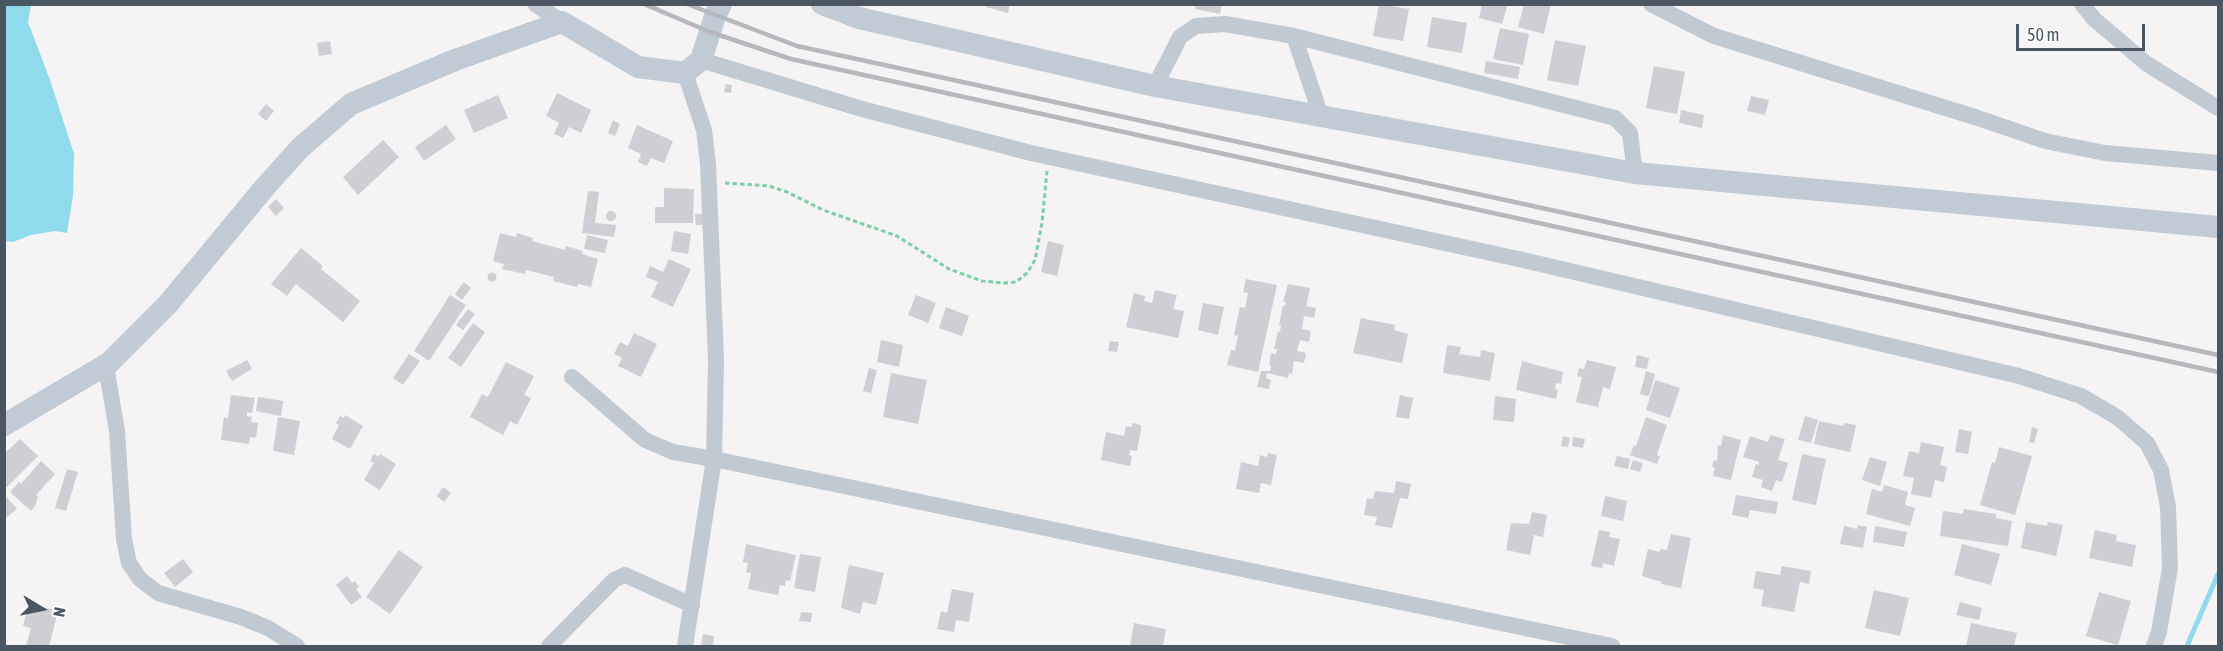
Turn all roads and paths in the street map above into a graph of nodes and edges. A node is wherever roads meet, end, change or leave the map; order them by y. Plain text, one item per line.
1 (535, 4) edge
2 (721, 4) edge
3 (822, 4) edge
4 (1651, 4) edge
5 (2082, 4) edge
6 (562, 22) junction
7 (1294, 36) junction
8 (693, 67) junction
9 (1155, 86) junction
10 (2218, 108) edge
11 (1321, 116) junction
12 (1048, 157) junction
13 (2218, 163) edge
14 (1635, 173) junction
15 (708, 182) junction
16 (2218, 227) edge
17 (109, 363) junction
18 (572, 377) dead end
19 (4, 425) edge
20 (714, 459) junction
21 (692, 605) junction
22 (689, 627) junction
23 (297, 646) edge
24 (549, 646) edge
25 (673, 646) edge
26 (685, 646) edge
27 (1612, 646) edge
28 (2154, 646) edge

1 - 6 street
2 - 8 street
3 - 9 street
4 - 13 street
5 - 10 street
6 - 8 street
6 - 17 street
7 - 9 street
7 - 11 street
7 - 14 street
8 - 12 street
8 - 15 street
9 - 11 street
11 - 14 street
12 - 15 path
12 - 28 street
14 - 16 street
15 - 20 street
17 - 19 street
17 - 23 street
18 - 20 street
20 - 21 street
20 - 27 street
21 - 22 street
21 - 24 street
22 - 25 street
22 - 26 street

